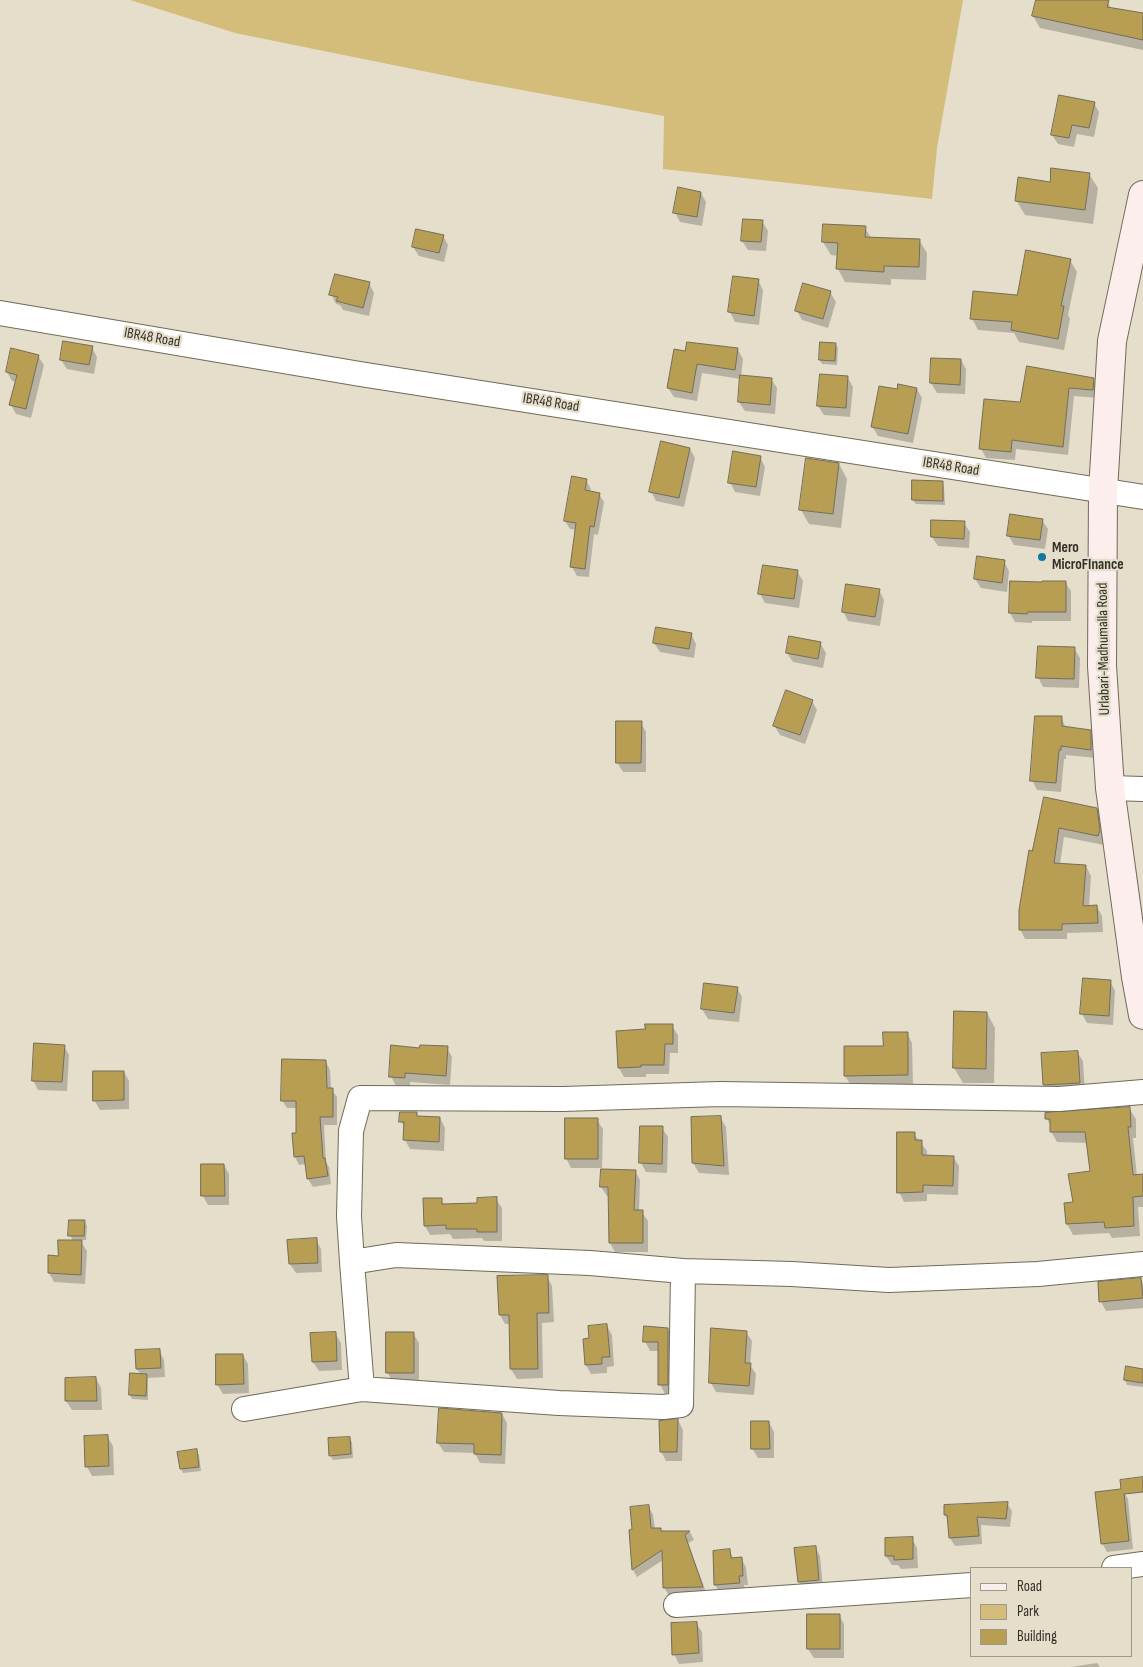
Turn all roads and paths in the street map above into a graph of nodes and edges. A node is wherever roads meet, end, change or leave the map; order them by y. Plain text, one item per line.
1 (1143, 194) edge
2 (0, 312) edge
3 (1103, 491) junction
4 (1143, 497) edge
5 (1110, 788) junction
6 (1143, 789) edge
7 (1138, 963) edge
8 (1143, 1015) edge
9 (1143, 1092) edge
10 (352, 1262) junction
11 (1143, 1264) edge
12 (682, 1271) junction
13 (362, 1389) junction
14 (244, 1409) dead end
15 (1143, 1564) edge
16 (1121, 1567) edge
17 (970, 1585) edge
18 (676, 1605) dead end

1 - 3 main road, Urlabari-Madhumalla Road
2 - 3 street, IBR48 Road
3 - 4 street, IBR48 Road
3 - 5 main road, Urlabari-Madhumalla Road
5 - 6 street
5 - 7 main road, Urlabari-Madhumalla Road
7 - 8 main road, Urlabari-Madhumalla Road
9 - 10 street
10 - 12 street
10 - 13 street
11 - 12 street
12 - 13 street
13 - 14 street
15 - 16 street
17 - 18 street

